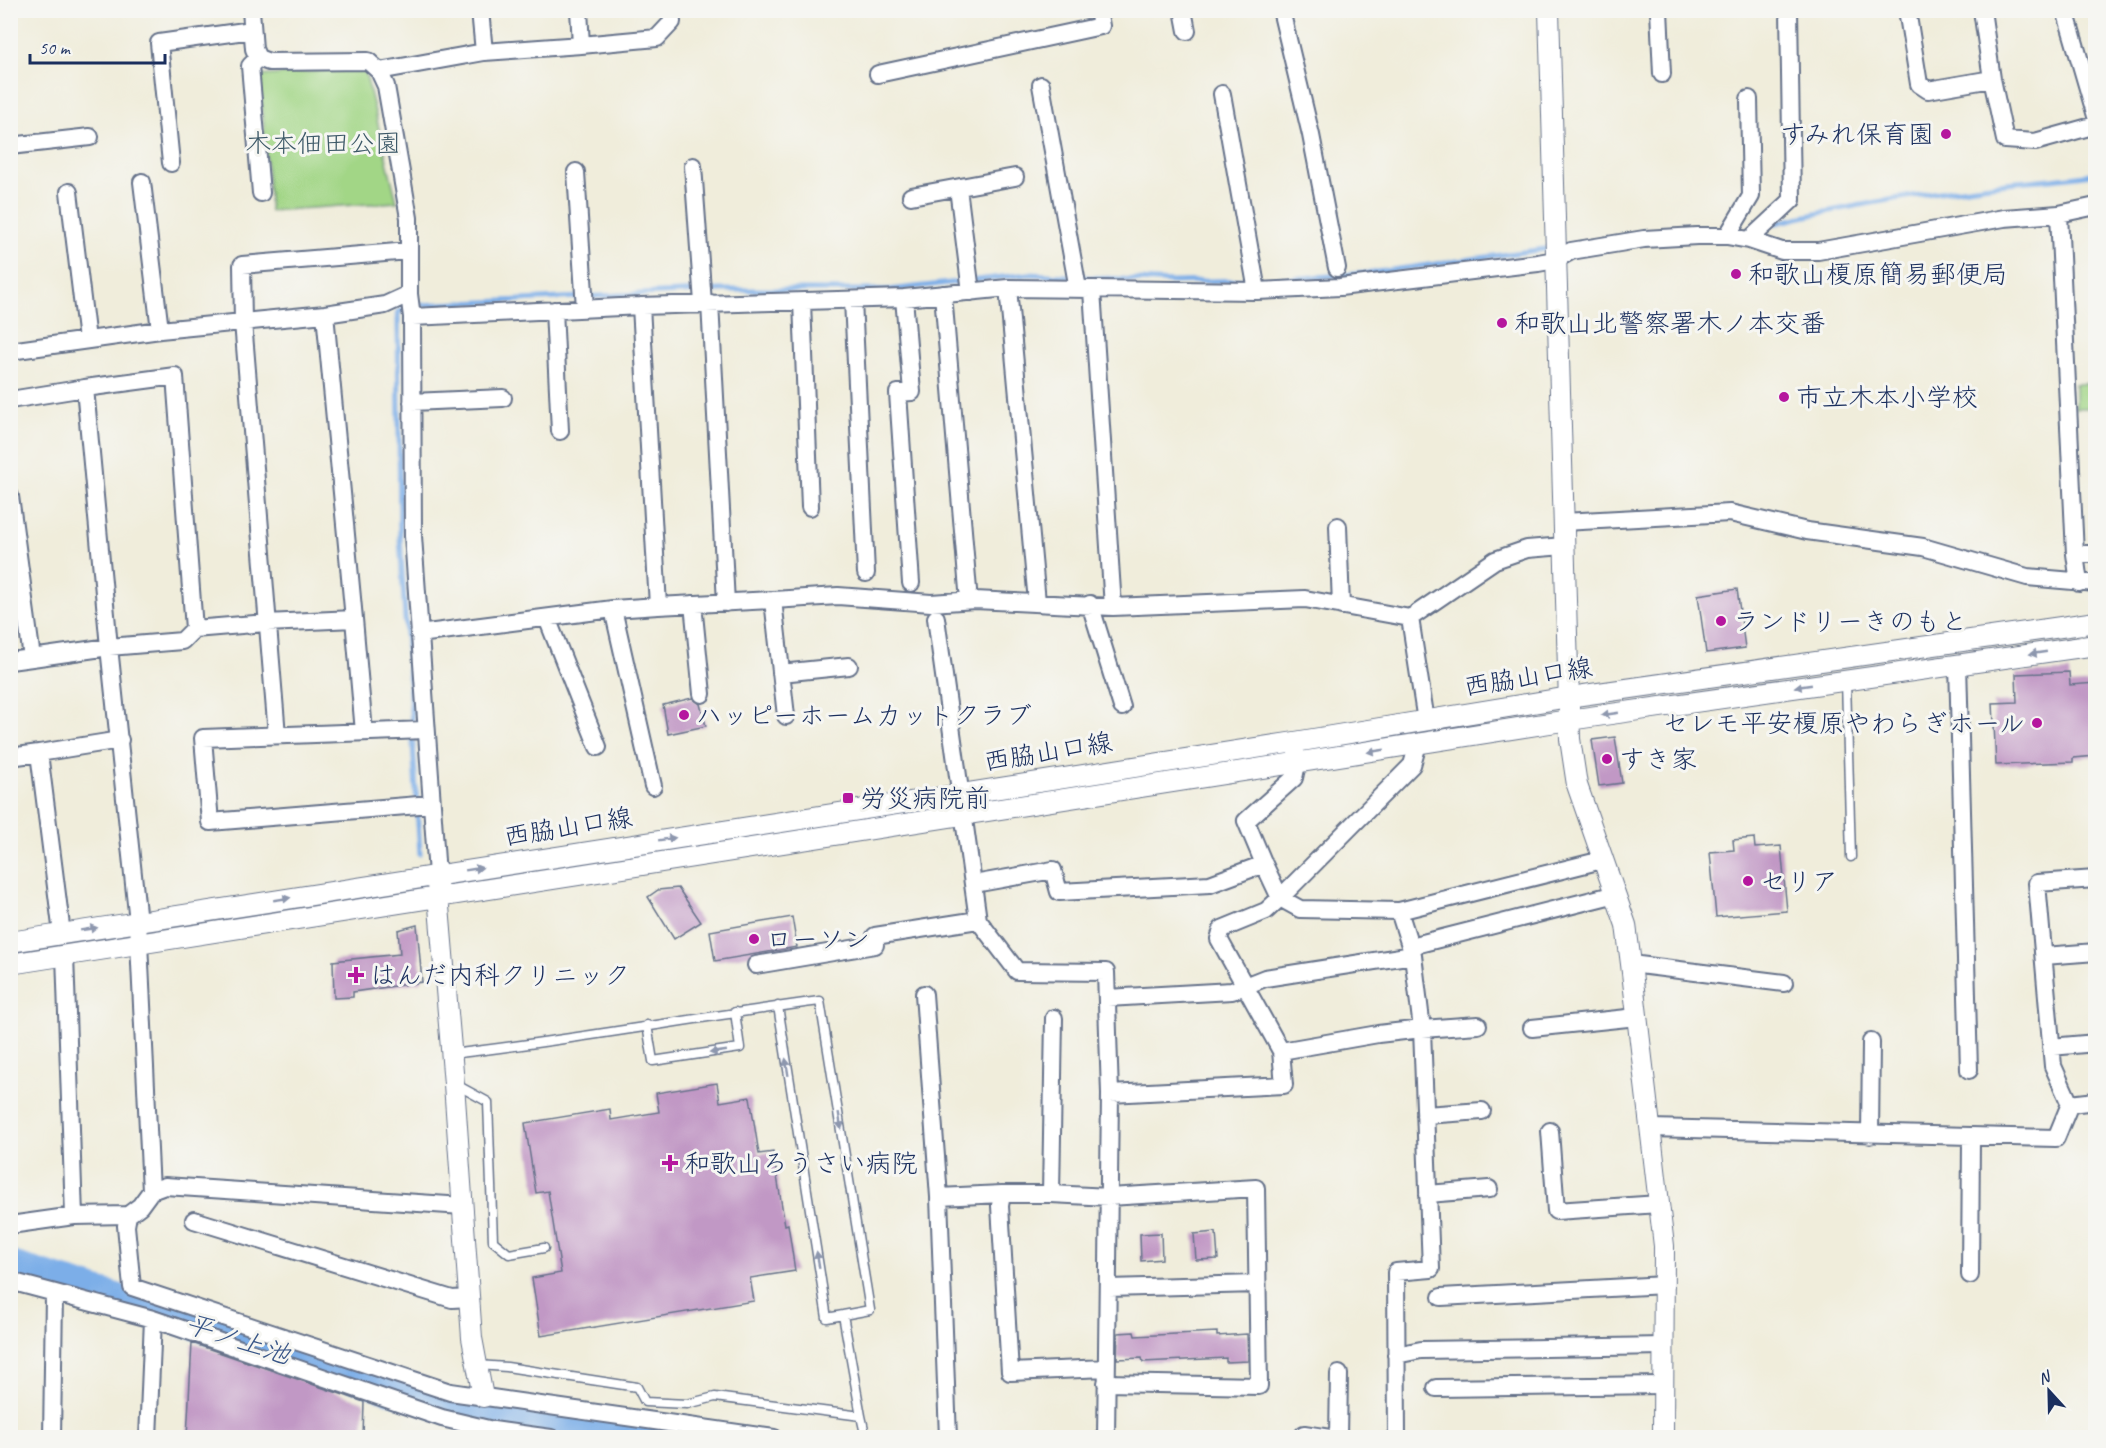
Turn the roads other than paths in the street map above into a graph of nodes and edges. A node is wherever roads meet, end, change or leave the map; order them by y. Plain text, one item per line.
1 (251, 10) edge
2 (480, 10) edge
3 (579, 10) edge
4 (671, 10) edge
5 (1098, 10) edge
6 (1183, 10) edge
7 (1281, 10) edge
8 (1549, 10) edge
9 (1659, 10) edge
10 (1789, 10) edge
11 (1906, 10) edge
12 (1982, 10) edge
13 (2065, 10) edge
14 (252, 30) junction
15 (1187, 31) dead end
16 (581, 45) junction
17 (484, 52) junction
18 (258, 58) junction
19 (379, 71) junction
20 (878, 74) dead end
21 (1662, 74) dead end
22 (1992, 79) junction
23 (1041, 85) dead end
24 (1222, 94) dead end
25 (1749, 99) dead end
26 (2096, 116) edge
27 (2096, 125) edge
28 (90, 137) dead end
29 (10, 146) edge
30 (171, 163) dead end
31 (693, 166) dead end
32 (576, 172) dead end
33 (1015, 177) dead end
34 (142, 182) dead end
35 (958, 188) junction
36 (69, 192) dead end
37 (261, 193) dead end
38 (911, 196) dead end
39 (2096, 206) edge
40 (2059, 213) junction
41 (1727, 236) junction
42 (1749, 240) junction
43 (409, 251) junction
44 (1555, 252) junction
45 (1338, 268) dead end
46 (1081, 283) junction
47 (1257, 283) junction
48 (1008, 288) junction
49 (972, 292) junction
50 (944, 294) junction
51 (704, 296) junction
52 (584, 298) junction
53 (903, 298) junction
54 (853, 300) junction
55 (802, 302) junction
56 (410, 306) junction
57 (641, 306) junction
58 (554, 309) junction
59 (325, 314) junction
60 (243, 322) junction
61 (160, 330) junction
62 (87, 340) junction
63 (10, 351) edge
64 (86, 388) junction
65 (503, 398) dead end
66 (10, 400) edge
67 (412, 402) junction
68 (560, 431) dead end
69 (10, 496) edge
70 (810, 507) dead end
71 (1563, 522) junction
72 (1338, 526) dead end
73 (1564, 546) junction
74 (2075, 554) junction
75 (2096, 554) edge
76 (866, 573) dead end
77 (911, 583) dead end
78 (2087, 583) edge
79 (968, 590) dead end
80 (773, 600) junction
81 (1037, 602) junction
82 (726, 603) junction
83 (693, 604) junction
84 (1090, 604) junction
85 (658, 606) junction
86 (1113, 606) junction
87 (1341, 606) junction
88 (613, 609) junction
89 (548, 618) junction
90 (936, 618) dead end
91 (1410, 618) junction
92 (354, 619) junction
93 (2096, 622) edge
94 (266, 623) junction
95 (194, 629) junction
96 (419, 634) junction
97 (2096, 645) edge
98 (109, 646) junction
99 (32, 658) junction
100 (10, 661) edge
101 (1959, 664) junction
102 (849, 666) dead end
103 (781, 673) junction
104 (1846, 680) junction
105 (702, 694) dead end
106 (1569, 697) junction
107 (1122, 707) dead end
108 (786, 716) dead end
109 (1569, 720) junction
110 (1426, 721) junction
111 (422, 730) junction
112 (364, 732) junction
113 (277, 735) junction
114 (120, 740) junction
115 (1295, 742) junction
116 (1418, 744) junction
117 (598, 747) dead end
118 (39, 753) junction
119 (10, 757) edge
120 (1297, 764) junction
121 (653, 786) dead end
122 (961, 793) junction
123 (427, 804) junction
124 (964, 815) junction
125 (1851, 857) dead end
126 (1602, 860) junction
127 (1264, 864) junction
128 (436, 875) junction
129 (2096, 879) edge
130 (974, 884) junction
131 (1616, 894) junction
132 (438, 897) junction
133 (1280, 898) junction
134 (1400, 911) junction
135 (978, 920) junction
136 (138, 921) junction
137 (62, 934) junction
138 (10, 942) edge
139 (140, 944) junction
140 (1412, 950) junction
141 (2096, 952) edge
142 (65, 955) junction
143 (2044, 956) junction
144 (10, 964) edge
145 (1631, 964) junction
146 (756, 965) dead end
147 (1784, 983) dead end
148 (1245, 986) junction
149 (924, 994) dead end
150 (1107, 998) junction
151 (778, 1006) junction
152 (735, 1012) junction
153 (1637, 1017) junction
154 (1054, 1018) dead end
155 (647, 1025) junction
156 (1478, 1025) dead end
157 (1532, 1028) dead end
158 (1422, 1029) junction
159 (1870, 1042) dead end
160 (2096, 1043) edge
161 (2051, 1047) junction
162 (1281, 1051) junction
163 (451, 1054) junction
164 (1969, 1070) dead end
165 (454, 1084) junction
166 (1110, 1094) junction
167 (2096, 1101) edge
168 (2070, 1104) junction
169 (1482, 1111) dead end
170 (1425, 1115) junction
171 (1650, 1128) junction
172 (1550, 1131) dead end
173 (1870, 1135) junction
174 (1971, 1137) junction
175 (1489, 1189) dead end
176 (151, 1191) junction
177 (1002, 1194) junction
178 (1051, 1194) junction
179 (1428, 1194) junction
180 (939, 1197) junction
181 (1109, 1197) junction
182 (1659, 1204) junction
183 (463, 1206) junction
184 (128, 1215) junction
185 (74, 1216) junction
186 (194, 1220) dead end
187 (10, 1225) edge
188 (544, 1248) dead end
189 (1970, 1275) dead end
190 (10, 1281) edge
191 (1257, 1284) junction
192 (1665, 1285) junction
193 (1108, 1288) junction
194 (54, 1294) junction
195 (1441, 1297) dead end
196 (469, 1298) junction
197 (843, 1315) junction
198 (153, 1319) junction
199 (1664, 1346) junction
200 (1396, 1355) junction
201 (477, 1365) junction
202 (1339, 1374) dead end
203 (1106, 1376) junction
204 (1663, 1385) junction
205 (1436, 1388) dead end
206 (483, 1397) junction
207 (861, 1416) junction
208 (703, 1433) edge
209 (495, 1434) edge
210 (1304, 1434) dead end
211 (52, 1437) edge
212 (148, 1437) edge
213 (551, 1437) edge
214 (774, 1437) edge
215 (866, 1437) edge
216 (948, 1437) edge
217 (1106, 1437) edge
218 (1330, 1437) edge
219 (1338, 1437) edge
220 (1397, 1437) edge
221 (1663, 1437) edge

1 - 14 street
2 - 17 street
3 - 16 street
4 - 16 street
5 - 20 street
6 - 15 street
7 - 45 street
8 - 44 street
9 - 21 street
10 - 42 street
11 - 22 street
12 - 22 street
13 - 26 street
14 - 18 street
14 - 30 street
16 - 17 street
17 - 19 street
18 - 19 street
18 - 37 street
19 - 43 street
22 - 27 street
23 - 46 street
24 - 47 street
25 - 41 street
28 - 29 street
31 - 51 street
32 - 52 street
33 - 35 street
34 - 61 street
35 - 38 street
35 - 49 street
36 - 62 street
39 - 40 street
40 - 42 street
40 - 74 street
41 - 42 street
41 - 44 street
43 - 56 street
43 - 60 street
44 - 47 street
44 - 71 street
46 - 47 street
46 - 48 street
46 - 86 street
48 - 49 street
48 - 81 street
49 - 50 street
50 - 53 street
50 - 79 street
51 - 55 street
51 - 57 street
51 - 82 street
52 - 57 street
52 - 58 street
53 - 54 street
53 - 77 street
54 - 55 street
54 - 76 street
55 - 70 street
56 - 58 street
56 - 59 street
56 - 67 street
57 - 85 street
58 - 68 street
59 - 60 street
59 - 92 street
60 - 61 street
60 - 94 street
61 - 62 street
62 - 63 street
64 - 66 street
64 - 95 street
64 - 98 street
65 - 67 street
67 - 96 street
69 - 99 street
71 - 73 street
71 - 78 street
72 - 87 street
73 - 91 street
73 - 106 street
74 - 75 street
74 - 78 street
80 - 81 street
80 - 82 street
80 - 103 street
81 - 84 street
82 - 83 street
83 - 85 street
83 - 105 street
84 - 86 street
84 - 107 street
85 - 88 street
86 - 87 street
87 - 91 street
88 - 89 street
88 - 121 street
89 - 96 street
89 - 117 street
90 - 122 street
91 - 110 street
92 - 94 street
92 - 112 street
93 - 106 street, 西脇山口線
94 - 95 street
94 - 113 street
95 - 98 street
96 - 111 street
97 -> 101 street, 西脇山口線
98 - 99 street
98 - 114 street
99 - 100 street
101 - 104 street, 西脇山口線
101 - 164 street
102 - 103 street
103 - 108 street
104 -> 109 street, 西脇山口線
104 - 125 lane
106 - 109 street
106 - 110 street, 西脇山口線
109 - 116 street, 西脇山口線
109 - 126 street
110 - 115 street, 西脇山口線
111 - 112 street
111 - 123 street
112 - 113 street
113 - 123 street
114 - 118 street
114 - 136 street
115 - 120 street
115 - 122 street, 西脇山口線
116 -> 120 street, 西脇山口線
116 - 133 street
118 - 119 street
118 - 137 street
120 - 124 street, 西脇山口線
120 - 127 street
122 - 124 street
128 -> 122 street, 西脇山口線
123 - 128 street
124 - 130 street
124 - 132 street, 西脇山口線
126 - 131 street
126 - 134 street
127 - 130 street
127 - 133 street
128 - 132 street
136 -> 128 street, 西脇山口線
129 - 143 street
130 - 135 street
131 - 140 street
131 - 145 street
132 - 139 street, 西脇山口線
132 - 163 street
133 - 134 street
133 - 148 street
134 - 140 street
135 - 146 street
135 - 150 street
137 -> 136 street, 西脇山口線
136 - 139 street
137 - 138 street, 西脇山口線
139 - 142 street, 西脇山口線
139 - 176 street
140 - 148 street
140 - 158 street
141 - 143 street
142 - 144 street, 西脇山口線
142 - 185 street
143 - 161 street
145 - 147 street
145 - 153 street
148 - 150 street
148 - 162 street
149 - 180 street
150 - 166 street
151 - 152 lane
197 -> 151 lane
151 -> 197 lane
152 - 155 lane
152 -> 155 lane
153 - 157 street
153 - 171 street
154 - 178 street
155 - 163 lane
156 - 158 street
158 - 162 street
158 - 170 street
159 - 173 street
160 - 161 street
161 - 168 street
162 - 166 street
163 - 165 street
165 - 183 street
165 - 188 lane
166 - 181 street
167 - 168 street
168 - 174 street
169 - 170 street
170 - 179 street
171 - 173 street
171 - 182 street
172 - 182 street
173 - 174 street
174 - 189 street
175 - 179 street
176 - 183 street
176 - 184 street
177 - 178 street
177 - 180 street
177 - 203 street
178 - 181 street
179 - 200 street
180 - 216 street
181 - 191 street
181 - 193 street
182 - 192 street
183 - 196 street
184 - 185 street
184 - 206 street
185 - 187 street
186 - 196 street
190 - 194 street
191 - 193 street
191 - 203 street
192 - 195 street
192 - 199 street
193 - 203 street
194 - 198 street
194 - 211 street
196 - 201 street
197 - 207 lane
198 - 209 street
198 - 212 street
199 - 200 street
199 - 204 street
200 - 220 street
201 - 206 street
201 - 207 lane
202 - 219 street
203 - 217 street
204 - 205 street
204 - 221 street
206 - 208 street
206 - 209 street
207 - 215 lane
208 - 214 street
209 - 213 street
210 - 218 street

